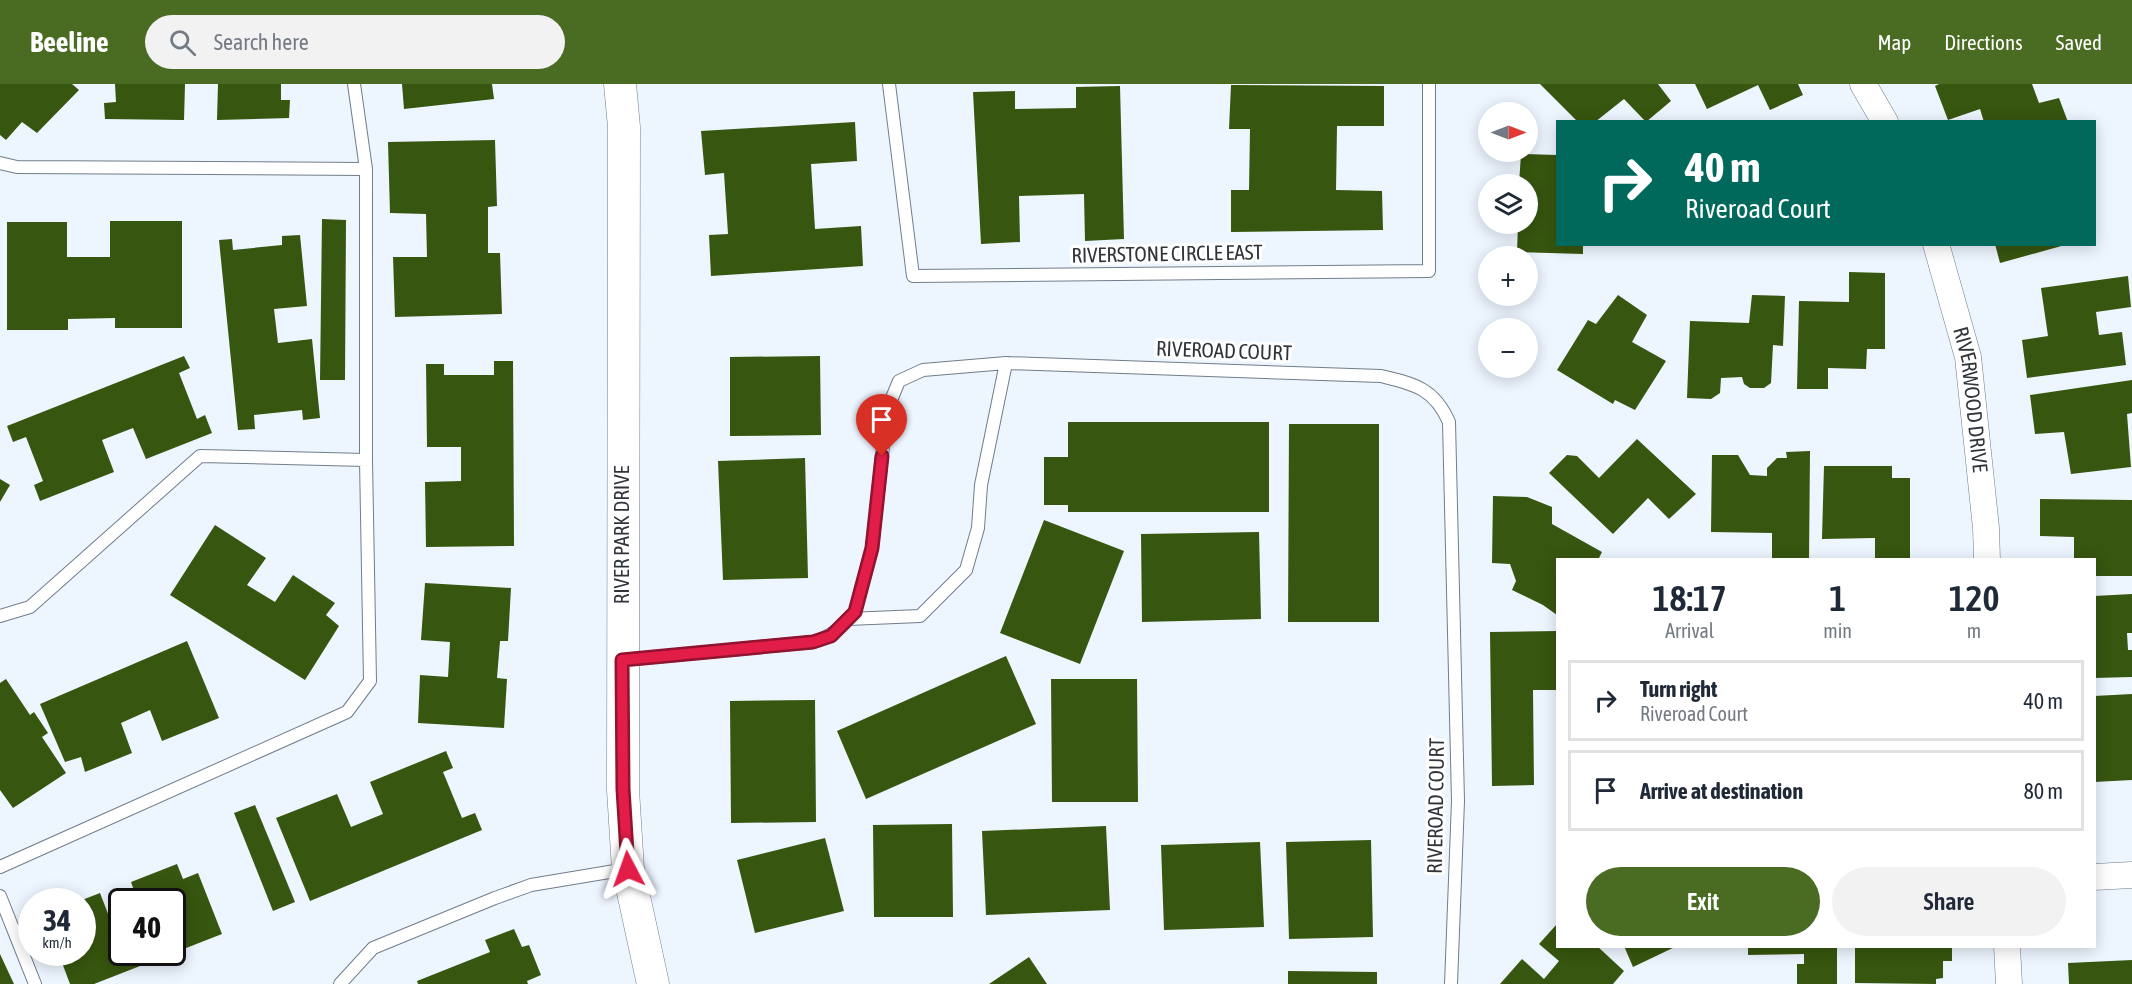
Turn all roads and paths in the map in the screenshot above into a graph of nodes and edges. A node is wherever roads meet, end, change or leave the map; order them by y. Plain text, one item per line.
1 (354, 84) edge
2 (620, 84) edge
3 (889, 84) edge
4 (1429, 84) edge
5 (1863, 84) edge
6 (1884, 120) edge
7 (0, 163) edge
8 (366, 169) junction
9 (1937, 246) edge
10 (1006, 363) junction
11 (366, 460) junction
12 (1987, 558) edge
13 (0, 616) edge
14 (848, 619) junction
15 (622, 660) junction
16 (0, 867) edge
17 (628, 869) junction
18 (2132, 875) edge
19 (2096, 877) edge
20 (0, 896) edge
21 (2007, 948) edge
22 (35, 984) edge
23 (340, 984) edge
24 (653, 984) edge
25 (1451, 984) edge
26 (2009, 984) edge

1 - 8 lane
2 - 15 street, RIVER PARK DRIVE
3 - 4 lane, RIVERSTONE CIRCLE EAST
5 - 6 street
7 - 8 lane
8 - 11 lane
9 - 12 street, RIVERWOOD DRIVE
10 - 14 lane
10 - 14 lane, RIVEROAD COURT
10 - 25 lane, RIVEROAD COURT
11 - 13 lane
11 - 16 lane
14 - 15 lane, RIVEROAD COURT
15 - 17 street, RIVER PARK DRIVE
17 - 23 lane
17 - 24 street, RIVER PARK DRIVE
18 - 19 street
20 - 22 lane
21 - 26 street

